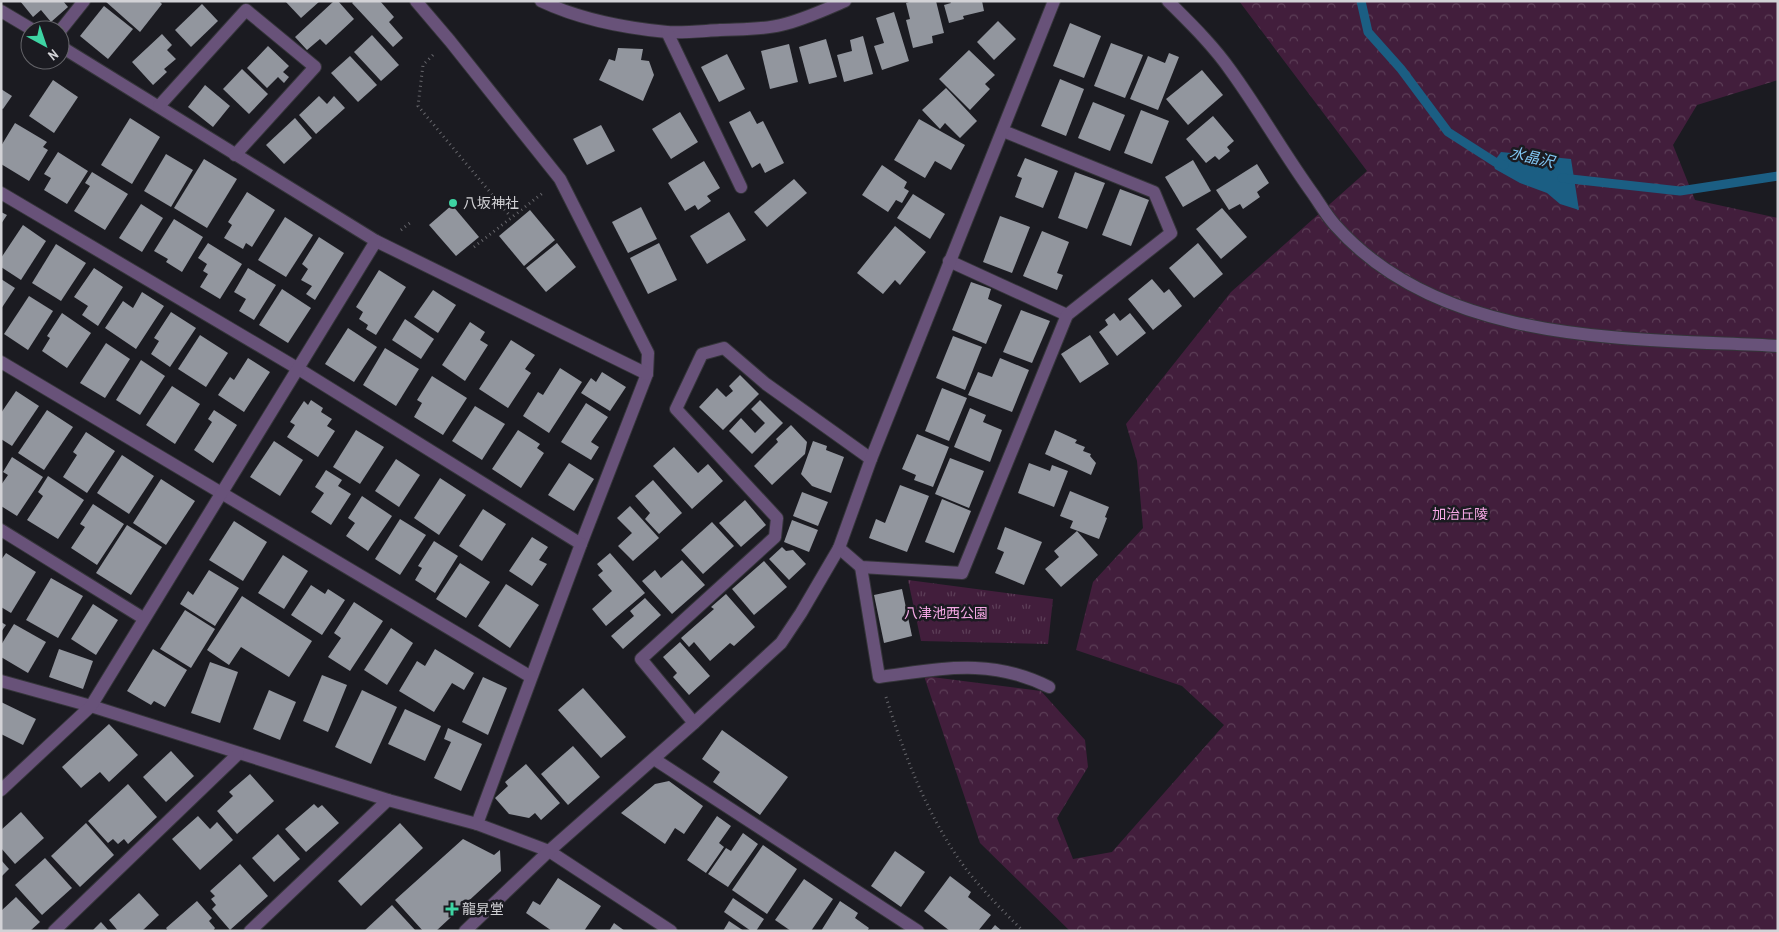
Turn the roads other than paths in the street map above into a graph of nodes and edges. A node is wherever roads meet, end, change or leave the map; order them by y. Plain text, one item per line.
1 (84, 1) edge
2 (416, 1) edge
3 (541, 1) edge
4 (845, 1) edge
5 (1054, 1) edge
6 (1168, 1) edge
7 (1, 11) edge
8 (69, 20) edge
9 (20, 22) edge
10 (667, 32) junction
11 (70, 52) edge
12 (159, 106) junction
13 (1003, 131) junction
14 (235, 155) junction
15 (741, 187) dead end
16 (1, 193) edge
17 (376, 241) junction
18 (949, 261) junction
19 (1068, 315) junction
20 (1778, 346) edge
21 (1, 362) edge
22 (298, 368) junction
23 (647, 374) junction
24 (871, 459) junction
25 (221, 493) junction
26 (1, 530) edge
27 (581, 544) junction
28 (839, 548) junction
29 (861, 567) junction
30 (144, 618) junction
31 (530, 677) junction
32 (1, 681) edge
33 (1048, 687) dead end
34 (91, 706) junction
35 (694, 723) junction
36 (238, 754) junction
37 (654, 759) junction
38 (1, 790) edge
39 (388, 800) junction
40 (477, 824) junction
41 (549, 851) junction
42 (54, 931) edge
43 (250, 931) edge
44 (465, 931) edge
45 (671, 931) edge
46 (918, 931) edge

1 - 8 street
2 - 23 street
3 - 10 street
4 - 10 street
5 - 13 street
6 - 20 street
7 - 9 street
10 - 15 street
11 - 12 street
12 - 14 street
12 - 14 street
13 - 18 street
13 - 19 street
14 - 17 street
16 - 22 street
17 - 22 street
17 - 23 street
18 - 19 street
18 - 24 street
19 - 29 street
21 - 25 street
22 - 25 street
22 - 27 street
23 - 27 street
24 - 28 street
24 - 35 street
25 - 30 street
25 - 31 street
26 - 30 street
27 - 31 street
28 - 29 street
28 - 35 street
29 - 33 street
30 - 34 street
31 - 40 street
32 - 34 street
34 - 36 street
34 - 38 street
35 - 37 street
36 - 39 street
36 - 42 street
37 - 41 street
37 - 46 street
39 - 40 street
39 - 43 street
40 - 41 street
41 - 44 street
41 - 45 street

